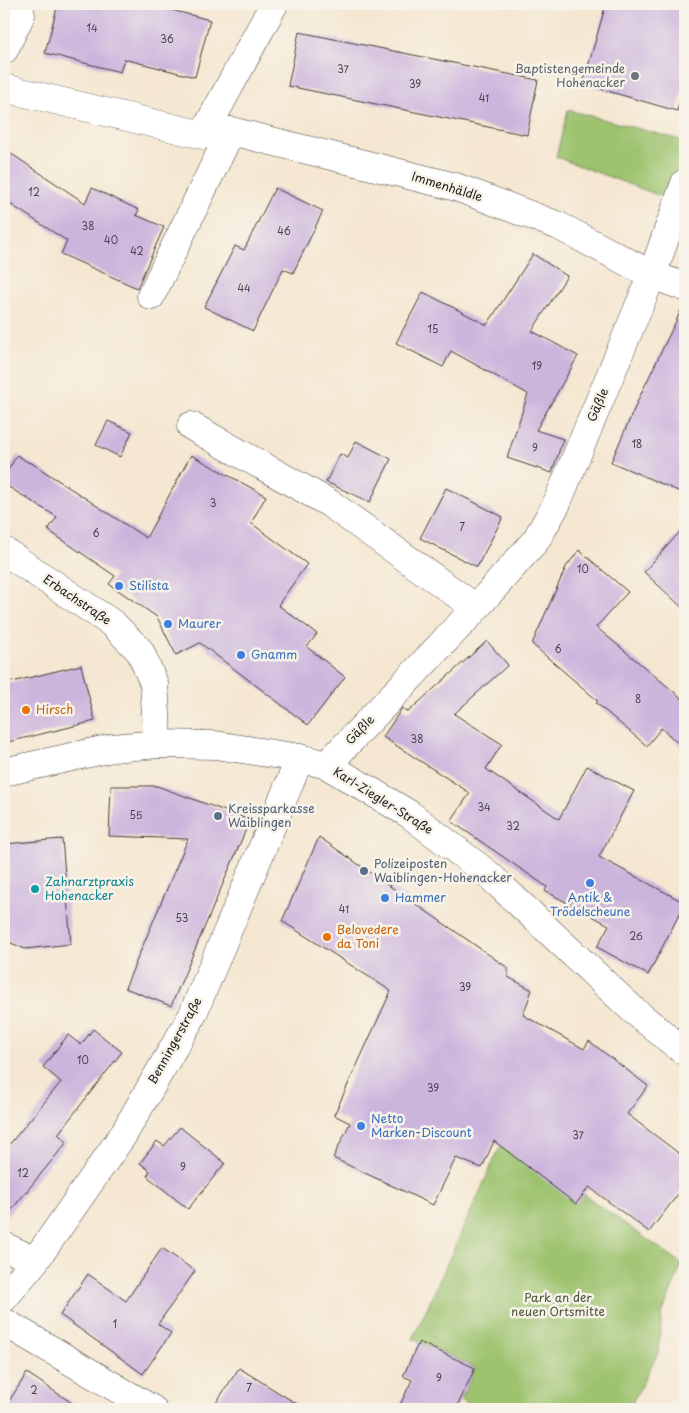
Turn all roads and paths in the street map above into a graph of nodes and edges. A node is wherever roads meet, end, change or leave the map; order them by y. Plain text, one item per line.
1 (274, 4) edge
2 (23, 7) edge
3 (4, 50) edge
4 (4, 88) edge
5 (231, 131) junction
6 (203, 135) junction
7 (685, 183) edge
8 (652, 275) junction
9 (685, 287) edge
10 (151, 296) dead end
11 (191, 426) dead end
12 (4, 551) edge
13 (476, 608) junction
14 (158, 744) junction
15 (300, 758) junction
16 (327, 765) junction
17 (4, 772) edge
18 (685, 1052) edge
19 (4, 1246) edge
20 (35, 1261) junction
21 (4, 1298) edge
22 (4, 1322) edge
23 (152, 1409) edge

1 - 6 street
2 - 3 street
4 - 6 street, Immenhäldle
5 - 6 street, Immenhäldle
5 - 8 street, Immenhäldle
5 - 10 street
7 - 8 street, Gäßle
8 - 9 street, Immenhäldle
8 - 13 street, Gäßle
11 - 13 street
12 - 14 street, Erbachstraße
13 - 16 street, Gäßle
14 - 15 street, Karl-Ziegler-Straße
14 - 17 street, Karl-Ziegler-Straße
15 - 16 street, Karl-Ziegler-Straße
15 - 20 street, Benningerstraße
16 - 18 street, Karl-Ziegler-Straße
19 - 20 street
20 - 21 street, Benningerstraße
22 - 23 street

